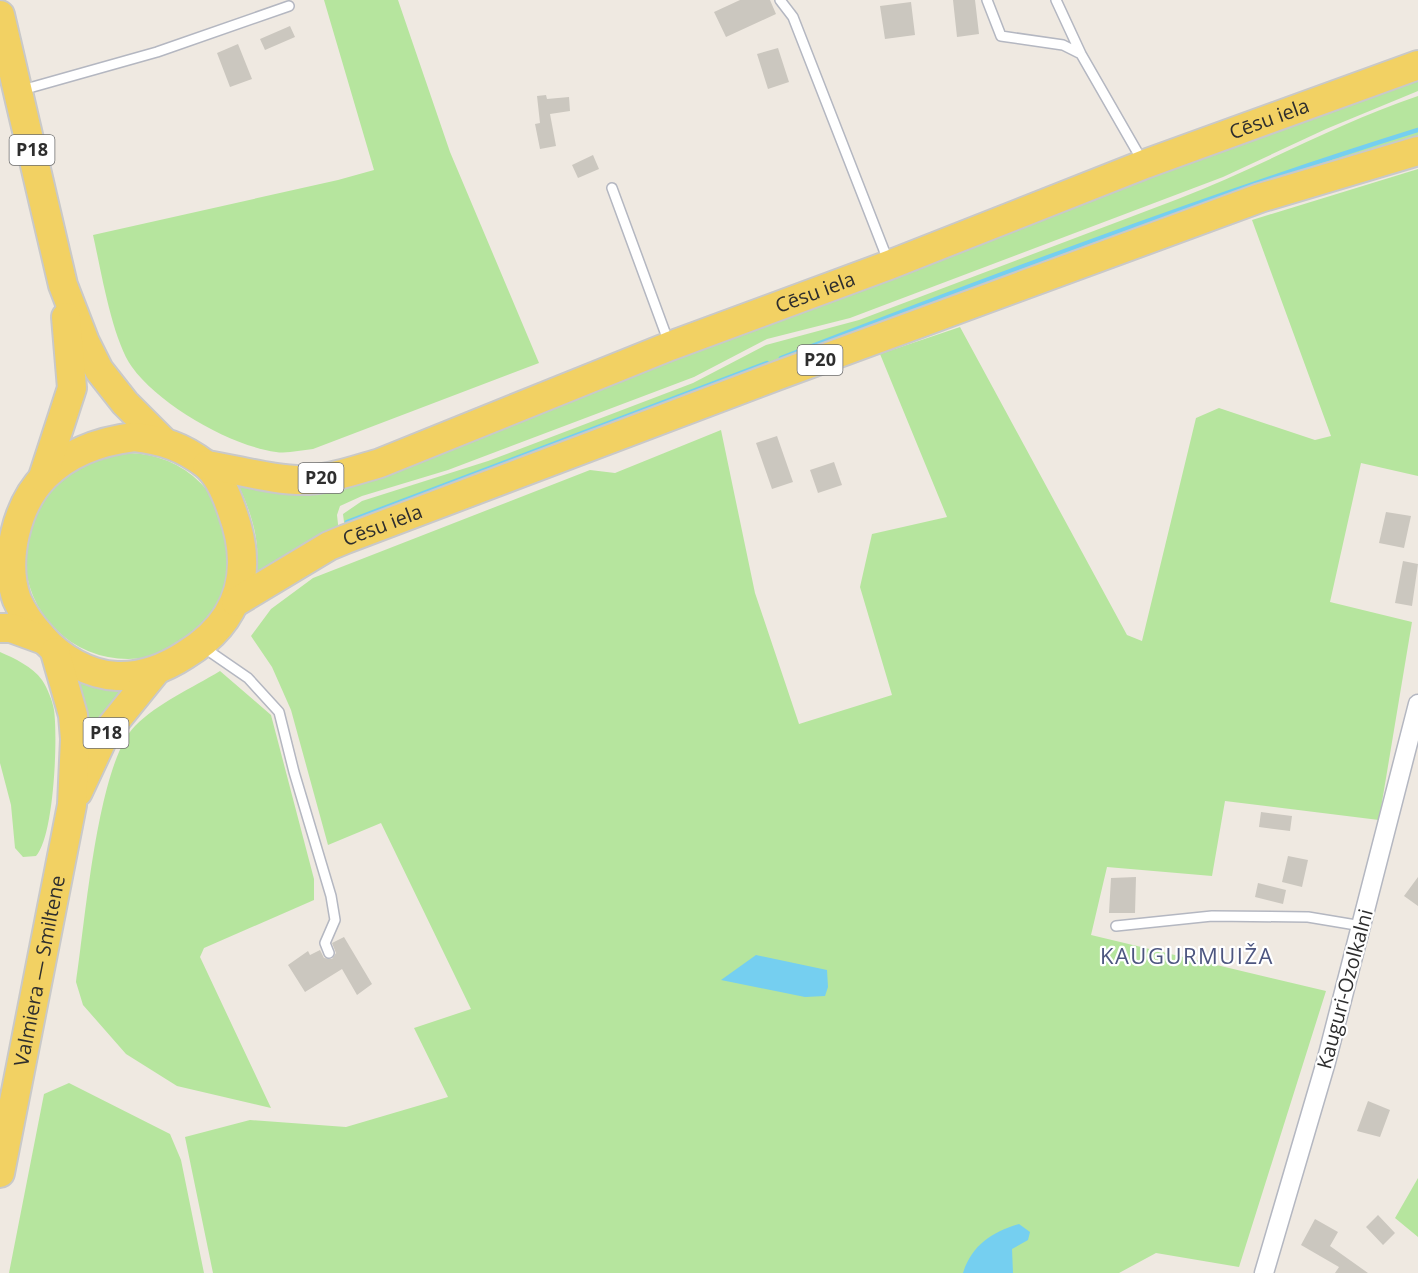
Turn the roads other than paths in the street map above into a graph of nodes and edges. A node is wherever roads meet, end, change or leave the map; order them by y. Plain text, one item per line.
1 (780, 0) edge
2 (987, 0) edge
3 (1056, 0) edge
4 (289, 6) dead end
5 (0, 15) edge
6 (1081, 54) junction
7 (1418, 65) edge
8 (18, 91) junction
9 (1418, 151) edge
10 (1145, 164) junction
11 (612, 188) dead end
12 (889, 265) junction
13 (63, 285) junction
14 (670, 346) junction
15 (162, 440) junction
16 (207, 465) junction
17 (43, 477) junction
18 (8, 542) edge
19 (236, 602) junction
20 (0, 628) edge
21 (50, 646) junction
22 (201, 646) junction
23 (156, 671) junction
24 (1418, 704) edge
25 (72, 805) junction
26 (1116, 926) dead end
27 (1362, 926) junction
28 (329, 953) dead end
29 (0, 1173) edge
30 (1264, 1273) edge

1 - 12 lane
2 - 6 lane
3 - 6 lane
4 - 8 lane
5 - 8 main road, P18
6 - 10 lane
7 - 10 main road, Cēsu iela / P20
8 - 13 main road, P18
9 - 19 main road, Cēsu iela / P20
10 - 12 main road, Cēsu iela / P20
11 - 14 lane
12 - 14 main road, Cēsu iela / P20
13 - 15 main road, P18
13 - 17 main road, P18
14 - 16 main road, Cēsu iela / P20
15 - 16 main road, P18
15 - 17 main road, P18
16 - 19 main road, P18
17 - 18 main road, P18
18 - 21 main road, P18
19 - 22 main road, P18
20 - 21 main road
21 - 23 main road, P18
21 - 25 main road, Valmiera — Smiltene / P18
22 - 23 main road, P18
22 - 28 lane
23 - 25 main road, Valmiera — Smiltene / P18
24 - 27 street, Kauguri-Ozolkalni
25 - 29 main road, Valmiera — Smiltene / P18
26 - 27 lane
27 - 30 street, Kauguri-Ozolkalni

